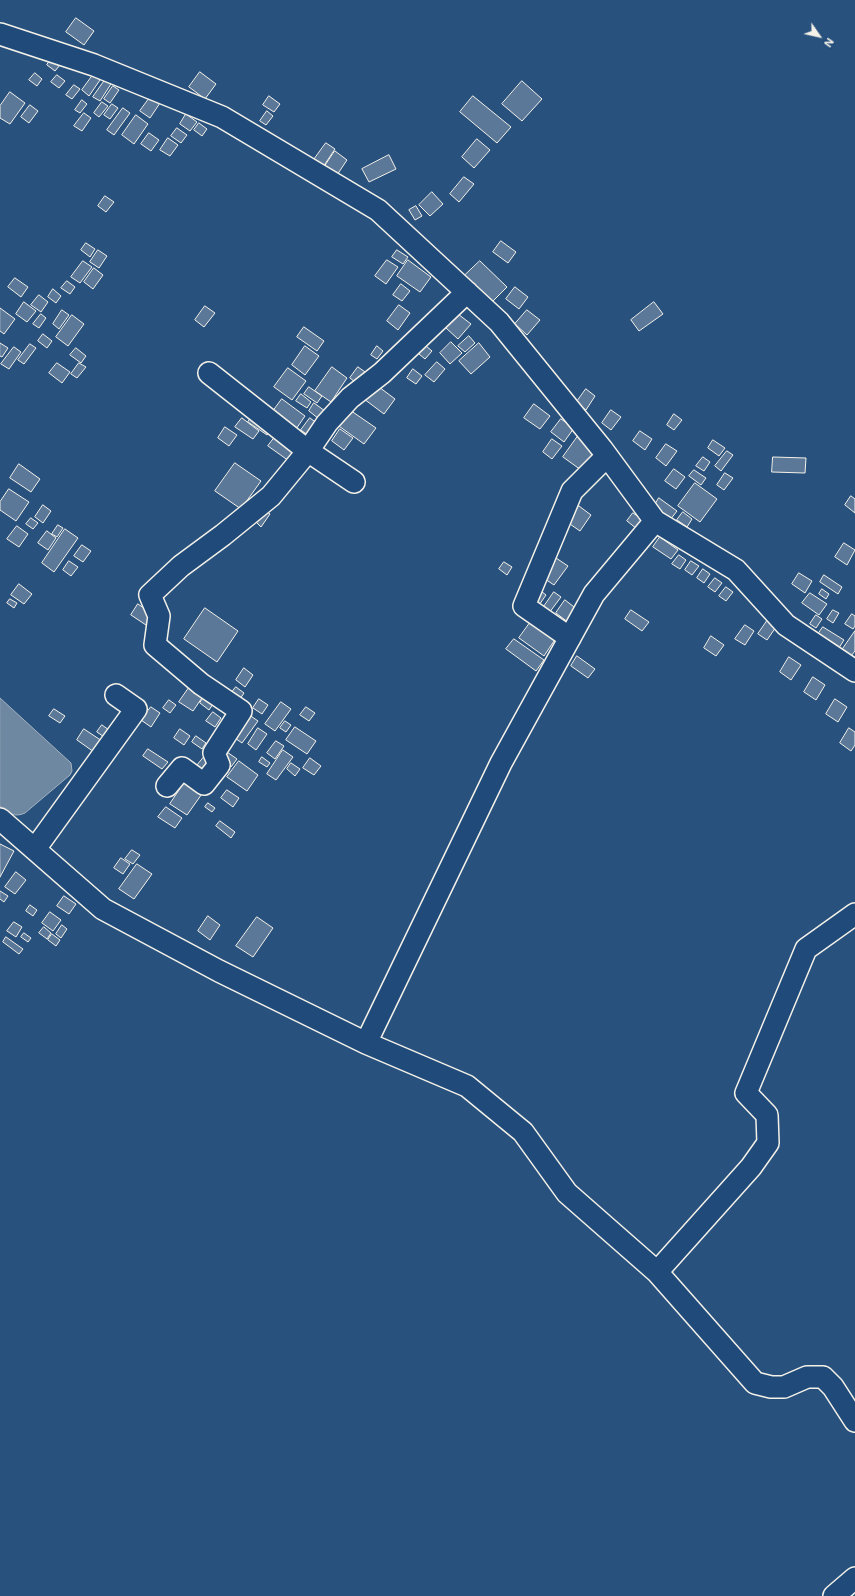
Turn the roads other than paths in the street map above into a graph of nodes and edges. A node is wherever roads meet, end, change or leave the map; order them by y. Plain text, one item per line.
1 (0, 34) edge
2 (467, 292) junction
3 (209, 373) dead end
4 (308, 450) junction
5 (607, 456) junction
6 (354, 482) dead end
7 (655, 521) junction
8 (570, 638) junction
9 (855, 671) edge
10 (116, 695) dead end
11 (167, 786) dead end
12 (0, 819) edge
13 (35, 849) junction
14 (855, 914) edge
15 (366, 1043) junction
16 (657, 1272) junction
17 (855, 1421) edge
18 (855, 1578) edge
19 (834, 1596) edge

1 - 2 street
2 - 4 street
2 - 5 street
3 - 4 street
4 - 6 street
4 - 11 street
5 - 7 street
5 - 8 street
7 - 8 street
7 - 9 street
8 - 15 street
10 - 13 street
12 - 13 street
13 - 15 street
14 - 16 street
15 - 16 street
16 - 17 street
18 - 19 street

